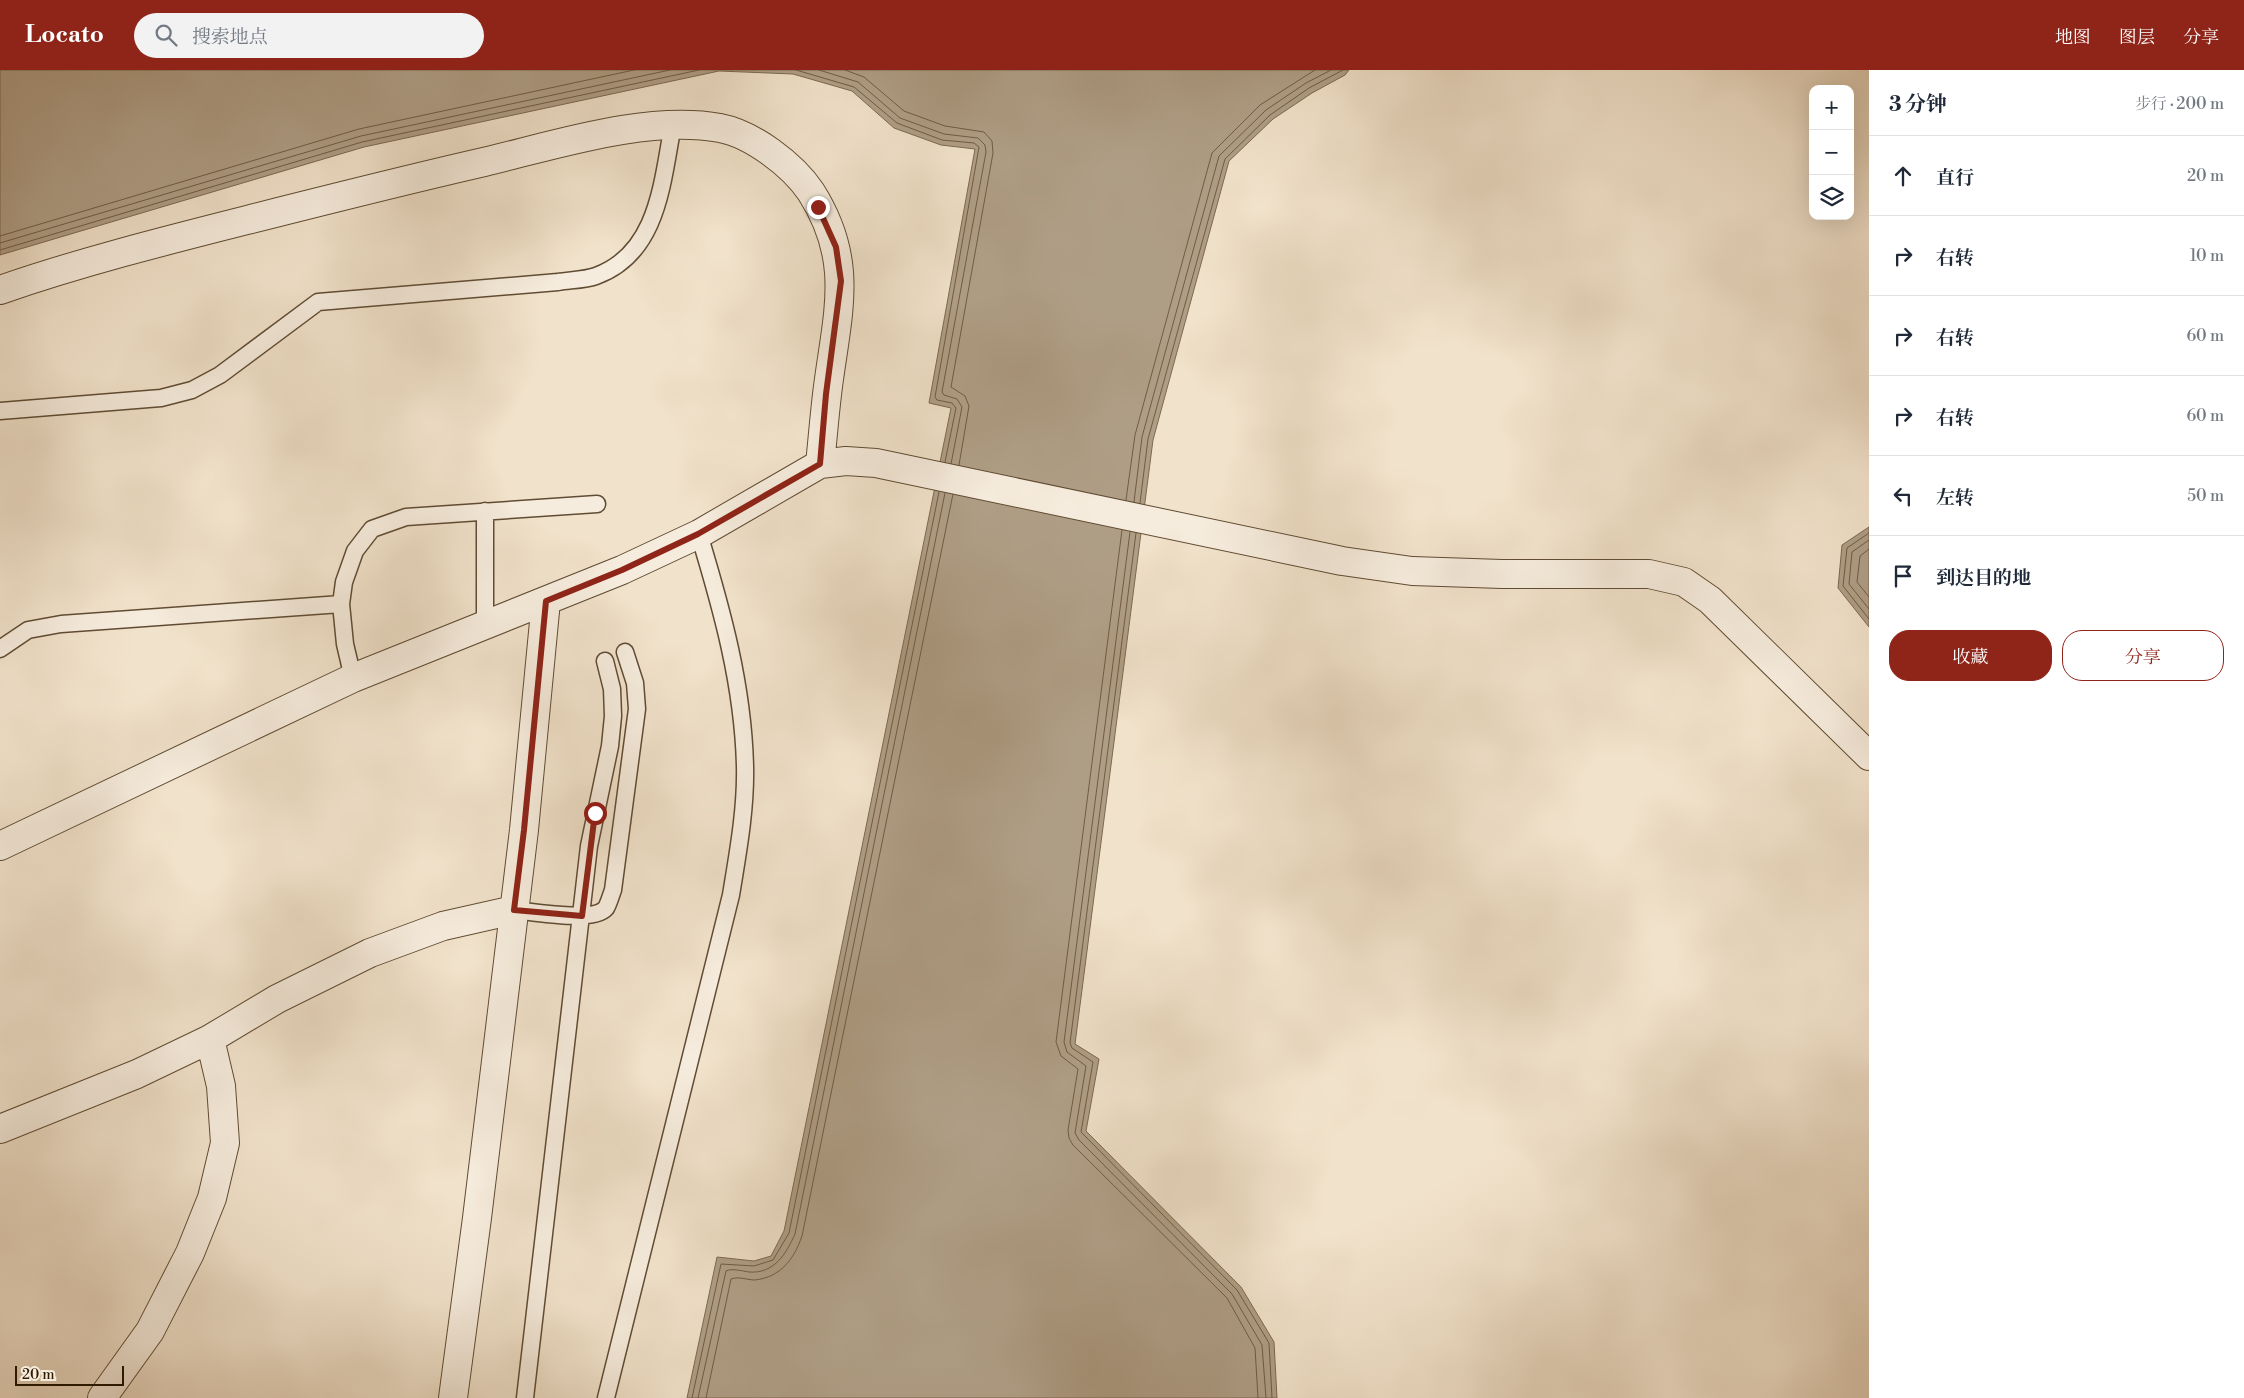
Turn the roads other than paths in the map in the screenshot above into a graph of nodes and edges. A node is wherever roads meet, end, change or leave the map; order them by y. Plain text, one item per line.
1 (673, 124) junction
2 (0, 290) edge
3 (0, 411) edge
4 (820, 464) junction
5 (597, 504) dead end
6 (485, 511) junction
7 (698, 534) junction
8 (546, 601) junction
9 (341, 604) junction
10 (485, 623) junction
11 (0, 649) edge
12 (625, 652) dead end
13 (604, 661) dead end
14 (353, 678) junction
15 (1869, 756) edge
16 (0, 846) edge
17 (514, 910) junction
18 (582, 916) junction
19 (210, 1039) junction
20 (0, 1129) edge
21 (102, 1398) edge
22 (453, 1398) edge
23 (525, 1398) edge
24 (606, 1398) edge

1 - 2 street
1 - 3 lane
1 - 4 street
4 - 7 street
4 - 15 street
5 - 6 lane
6 - 9 lane
6 - 10 lane
7 - 8 street
7 - 24 lane
8 - 10 street
8 - 17 street
9 - 11 lane
9 - 14 lane
10 - 14 street
12 - 18 lane
13 - 18 lane
14 - 16 street
17 - 18 lane
17 - 19 street
17 - 22 street
18 - 23 lane
19 - 20 street
19 - 21 street

